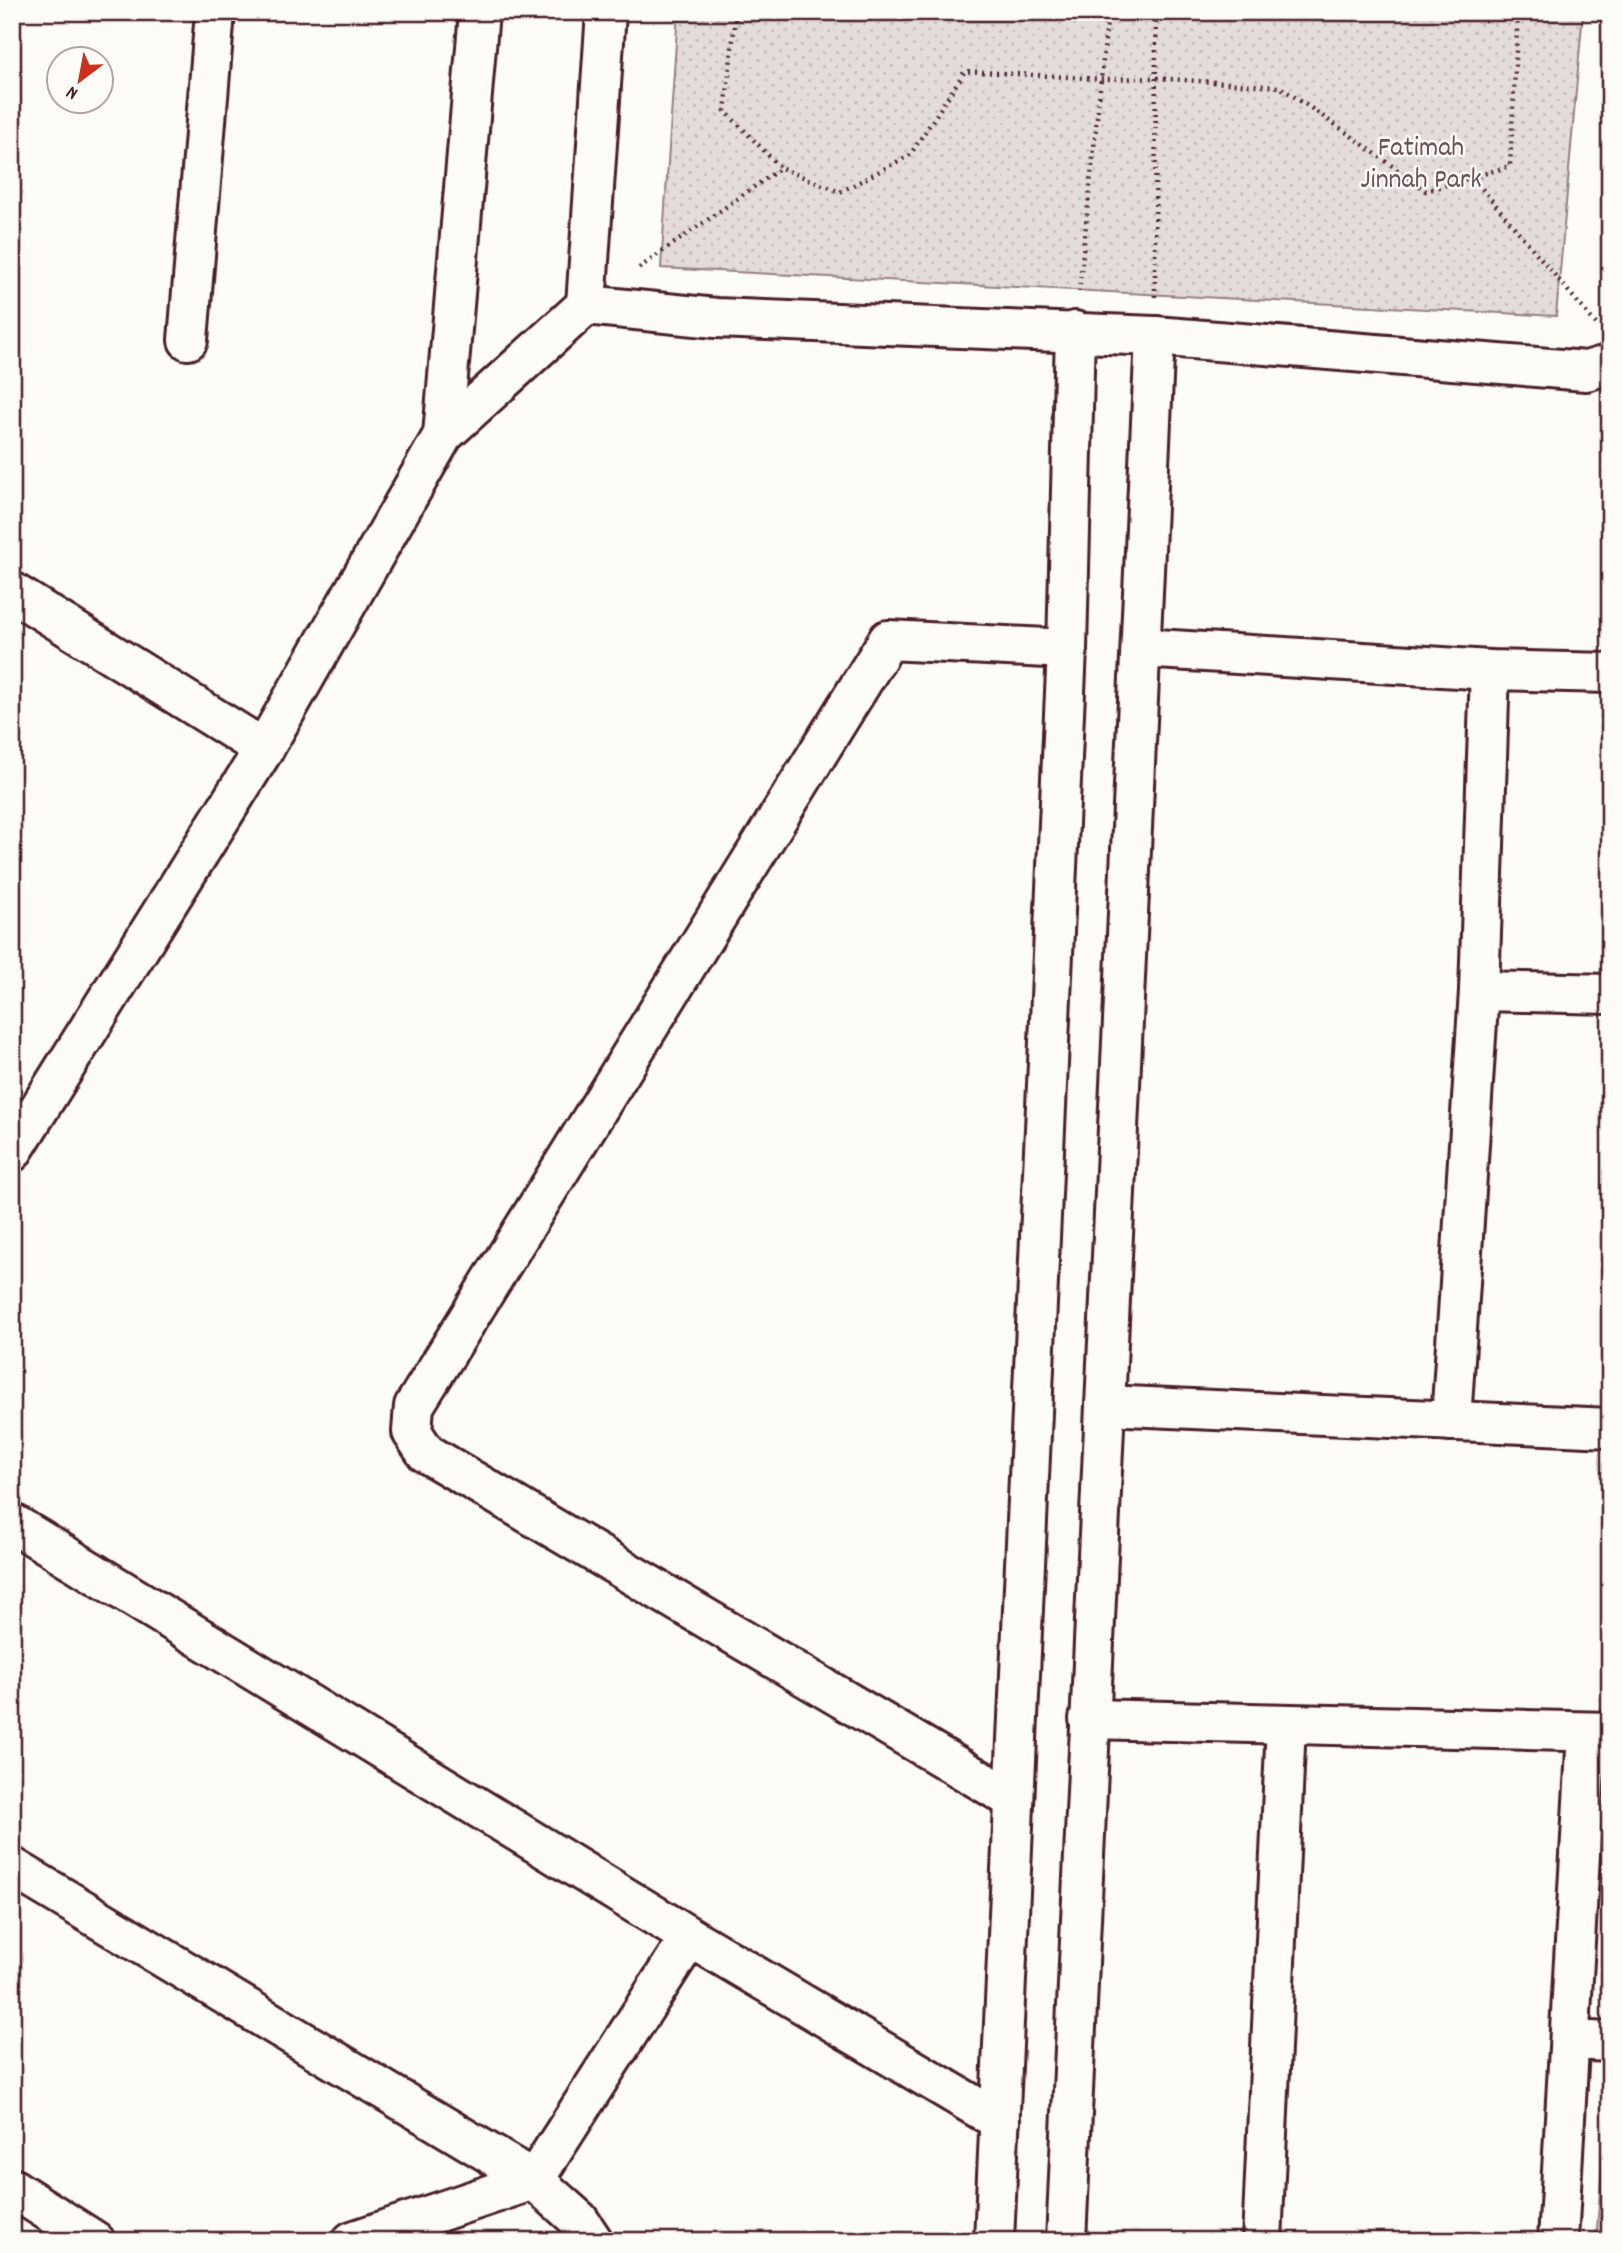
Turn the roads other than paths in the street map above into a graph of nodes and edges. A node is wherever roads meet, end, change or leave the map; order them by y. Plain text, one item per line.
1 (215, 12) edge
2 (479, 12) edge
3 (606, 12) edge
4 (586, 305) junction
5 (1075, 331) junction
6 (1155, 336) junction
7 (188, 340) dead end
8 (1606, 347) edge
9 (443, 435) junction
10 (12, 592) edge
11 (1141, 648) junction
12 (1067, 649) junction
13 (1490, 670) junction
14 (1610, 673) edge
15 (264, 749) junction
16 (1479, 990) junction
17 (1610, 994) edge
18 (12, 1152) edge
19 (1105, 1405) junction
20 (1451, 1421) junction
21 (1610, 1428) edge
22 (12, 1523) edge
23 (1089, 1719) junction
24 (1286, 1725) junction
25 (1598, 1732) edge
26 (1014, 1800) junction
27 (12, 1867) edge
28 (690, 1937) junction
29 (1570, 2040) junction
30 (1610, 2042) edge
31 (1000, 2121) junction
32 (534, 2180) junction
33 (12, 2188) edge
34 (94, 2241) edge
35 (352, 2241) edge
36 (593, 2241) edge
37 (994, 2241) edge
38 (1066, 2241) edge
39 (1262, 2241) edge
40 (1558, 2241) edge

1 - 7 street
2 - 9 street
3 - 4 street
4 - 5 street
4 - 9 street
5 - 6 street
5 - 12 street
6 - 8 street
6 - 11 street
9 - 15 street
10 - 15 street
11 - 13 street
11 - 19 street
12 - 26 street
12 - 26 street
13 - 14 street
13 - 16 street
15 - 18 street
16 - 17 street
16 - 20 street
19 - 20 street
19 - 23 street
20 - 21 street
22 - 28 street
23 - 24 street
23 - 38 street
24 - 25 street
24 - 39 street
25 - 29 street
26 - 31 street
27 - 32 street
28 - 31 street
28 - 32 street
29 - 30 street
29 - 40 street
31 - 37 street
32 - 35 street
32 - 36 street
33 - 34 street

